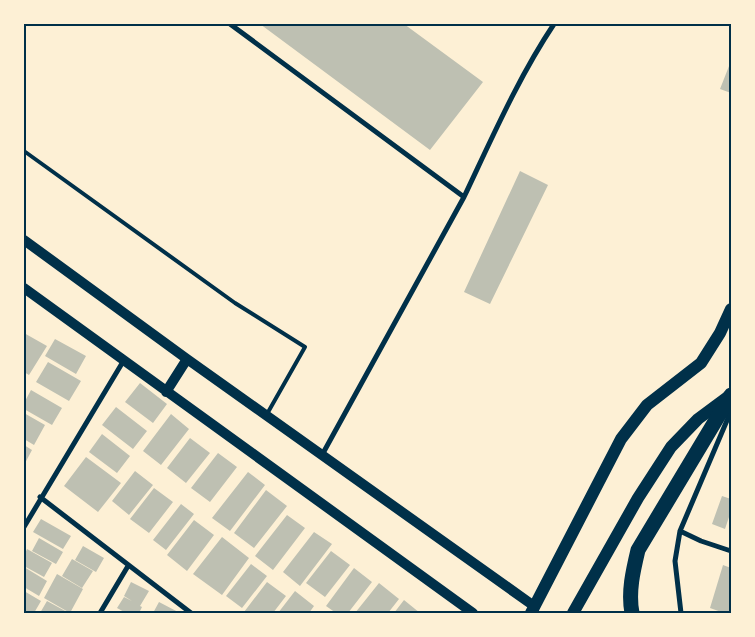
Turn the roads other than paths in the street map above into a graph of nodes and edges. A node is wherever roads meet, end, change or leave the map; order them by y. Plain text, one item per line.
1 (230, 24) edge
2 (554, 24) edge
3 (24, 151) edge
4 (464, 197) junction
5 (24, 240) edge
6 (24, 288) edge
7 (731, 308) edge
8 (187, 359) junction
9 (124, 360) junction
10 (166, 392) junction
11 (731, 395) edge
12 (731, 411) edge
13 (267, 414) junction
14 (322, 455) junction
15 (40, 497) junction
16 (24, 527) edge
17 (680, 531) junction
18 (731, 551) edge
19 (128, 566) junction
20 (536, 611) edge
21 (100, 613) edge
22 (191, 613) edge
23 (473, 613) edge
24 (573, 613) edge
25 (632, 613) edge
26 (681, 613) edge

1 - 4 street
2 - 4 street
3 - 13 lane
4 - 14 street
5 - 8 main road
6 - 9 main road
7 - 20 main road
8 - 10 main road
8 - 13 main road
9 - 10 main road
9 - 15 street
10 - 23 main road
11 - 24 main road
11 - 25 highway
12 - 17 street
13 - 14 main road
14 - 20 main road
15 - 16 street
15 - 19 street
17 - 18 street
17 - 26 street
19 - 21 street
19 - 22 street

